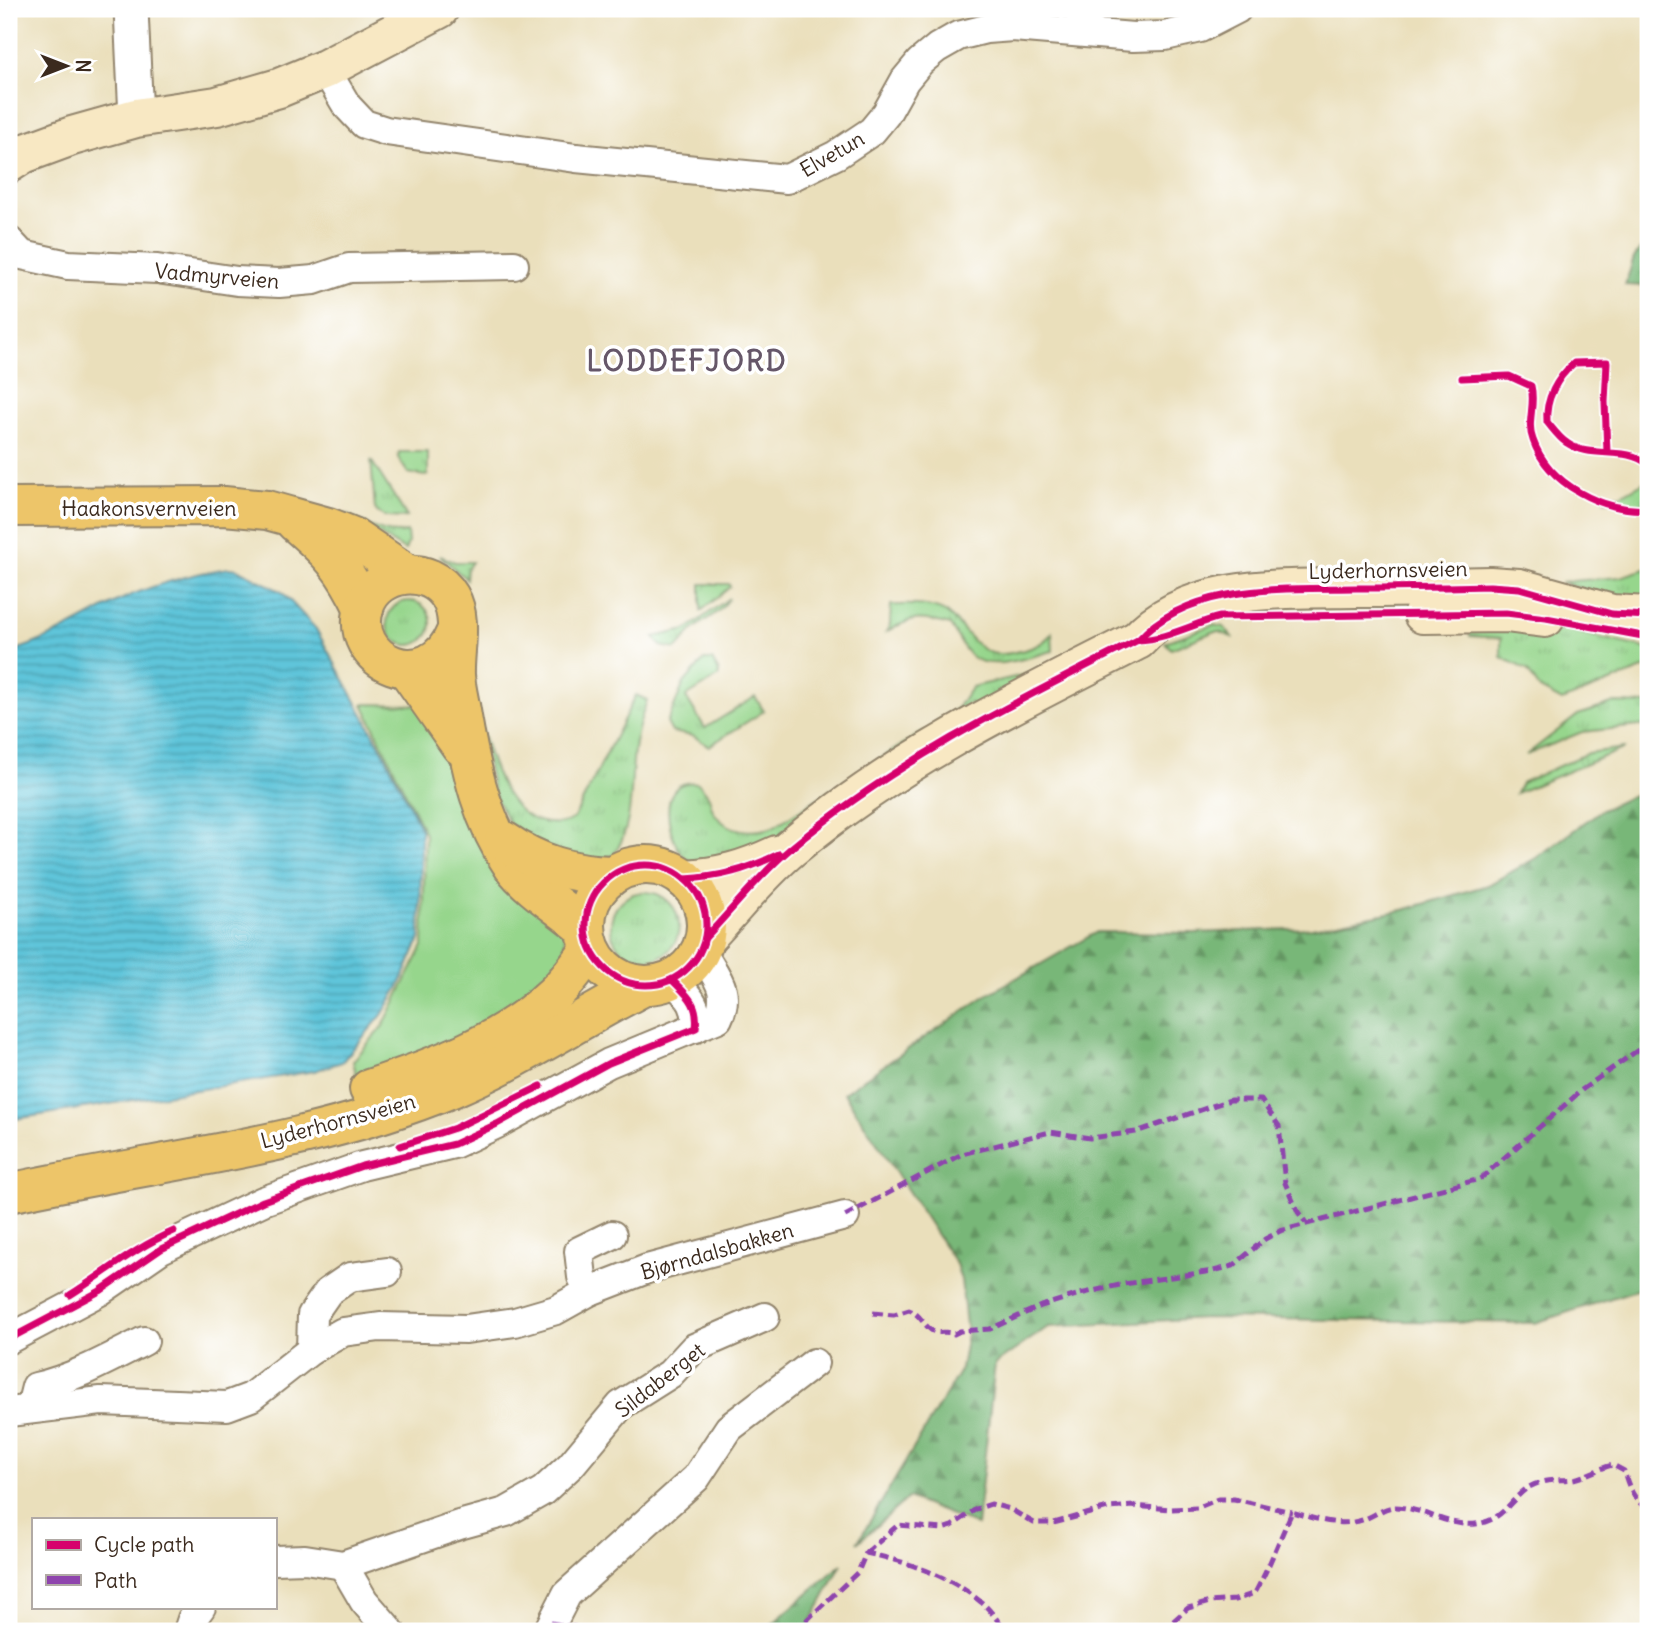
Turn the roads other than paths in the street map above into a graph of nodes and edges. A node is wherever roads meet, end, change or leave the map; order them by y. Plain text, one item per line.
1 (131, 9) edge
2 (439, 9) edge
3 (1237, 9) edge
4 (325, 69) junction
5 (136, 118) junction
6 (9, 163) edge
7 (9, 241) edge
8 (514, 265) dead end
9 (9, 507) edge
10 (289, 516) junction
11 (407, 574) junction
12 (364, 609) junction
13 (1648, 617) edge
14 (456, 632) junction
15 (1648, 637) edge
16 (1138, 640) junction
17 (407, 668) junction
18 (468, 757) junction
19 (497, 836) junction
20 (788, 850) junction
21 (612, 875) junction
22 (685, 879) junction
23 (588, 939) junction
24 (703, 944) junction
25 (658, 983) junction
26 (696, 1028) junction
27 (9, 1166) edge
28 (9, 1193) edge
29 (845, 1216) dead end
30 (612, 1235) dead end
31 (387, 1272) dead end
32 (590, 1291) junction
33 (765, 1317) dead end
34 (9, 1339) edge
35 (144, 1341) dead end
36 (311, 1350) junction
37 (814, 1363) dead end
38 (20, 1409) edge
39 (276, 1560) edge
40 (343, 1565) junction
41 (200, 1608) edge
42 (188, 1631) edge
43 (390, 1631) edge
44 (548, 1631) edge

1 - 5 street
2 - 4 main road
3 - 4 street, Elvetun
4 - 5 main road
5 - 6 main road
7 - 8 street, Vadmyrveien
9 - 10 main road, Haakonsvernveien
10 - 11 main road, Haakonsvernveien
10 - 12 main road, Haakonsvernveien
11 - 12 main road
11 - 14 main road
12 - 17 main road
13 - 16 main road, Lyderhornsveien
14 - 17 main road
14 - 18 main road
15 - 16 main road, Lyderhornsveien
16 - 20 main road, Lyderhornsveien
17 - 18 main road
18 - 19 main road
19 - 21 main road
19 - 23 main road
20 - 22 main road, Lyderhornsveien
20 - 24 main road, Lyderhornsveien
21 - 22 main road
21 - 23 main road
22 - 24 main road
23 - 25 main road
23 - 27 main road, Lyderhornsveien
24 - 25 main road
24 - 26 street
25 - 26 street
25 - 28 main road, Lyderhornsveien
26 - 34 street
29 - 32 street, Bjørndalsbakken
30 - 32 street
31 - 36 street
32 - 36 street, Bjørndalsbakken
33 - 40 street, Sildaberget
35 - 38 street, Bjørndalsbakken
36 - 38 street, Bjørndalsbakken
37 - 44 street
39 - 40 street, Sildaberget
40 - 43 street
41 - 42 street

